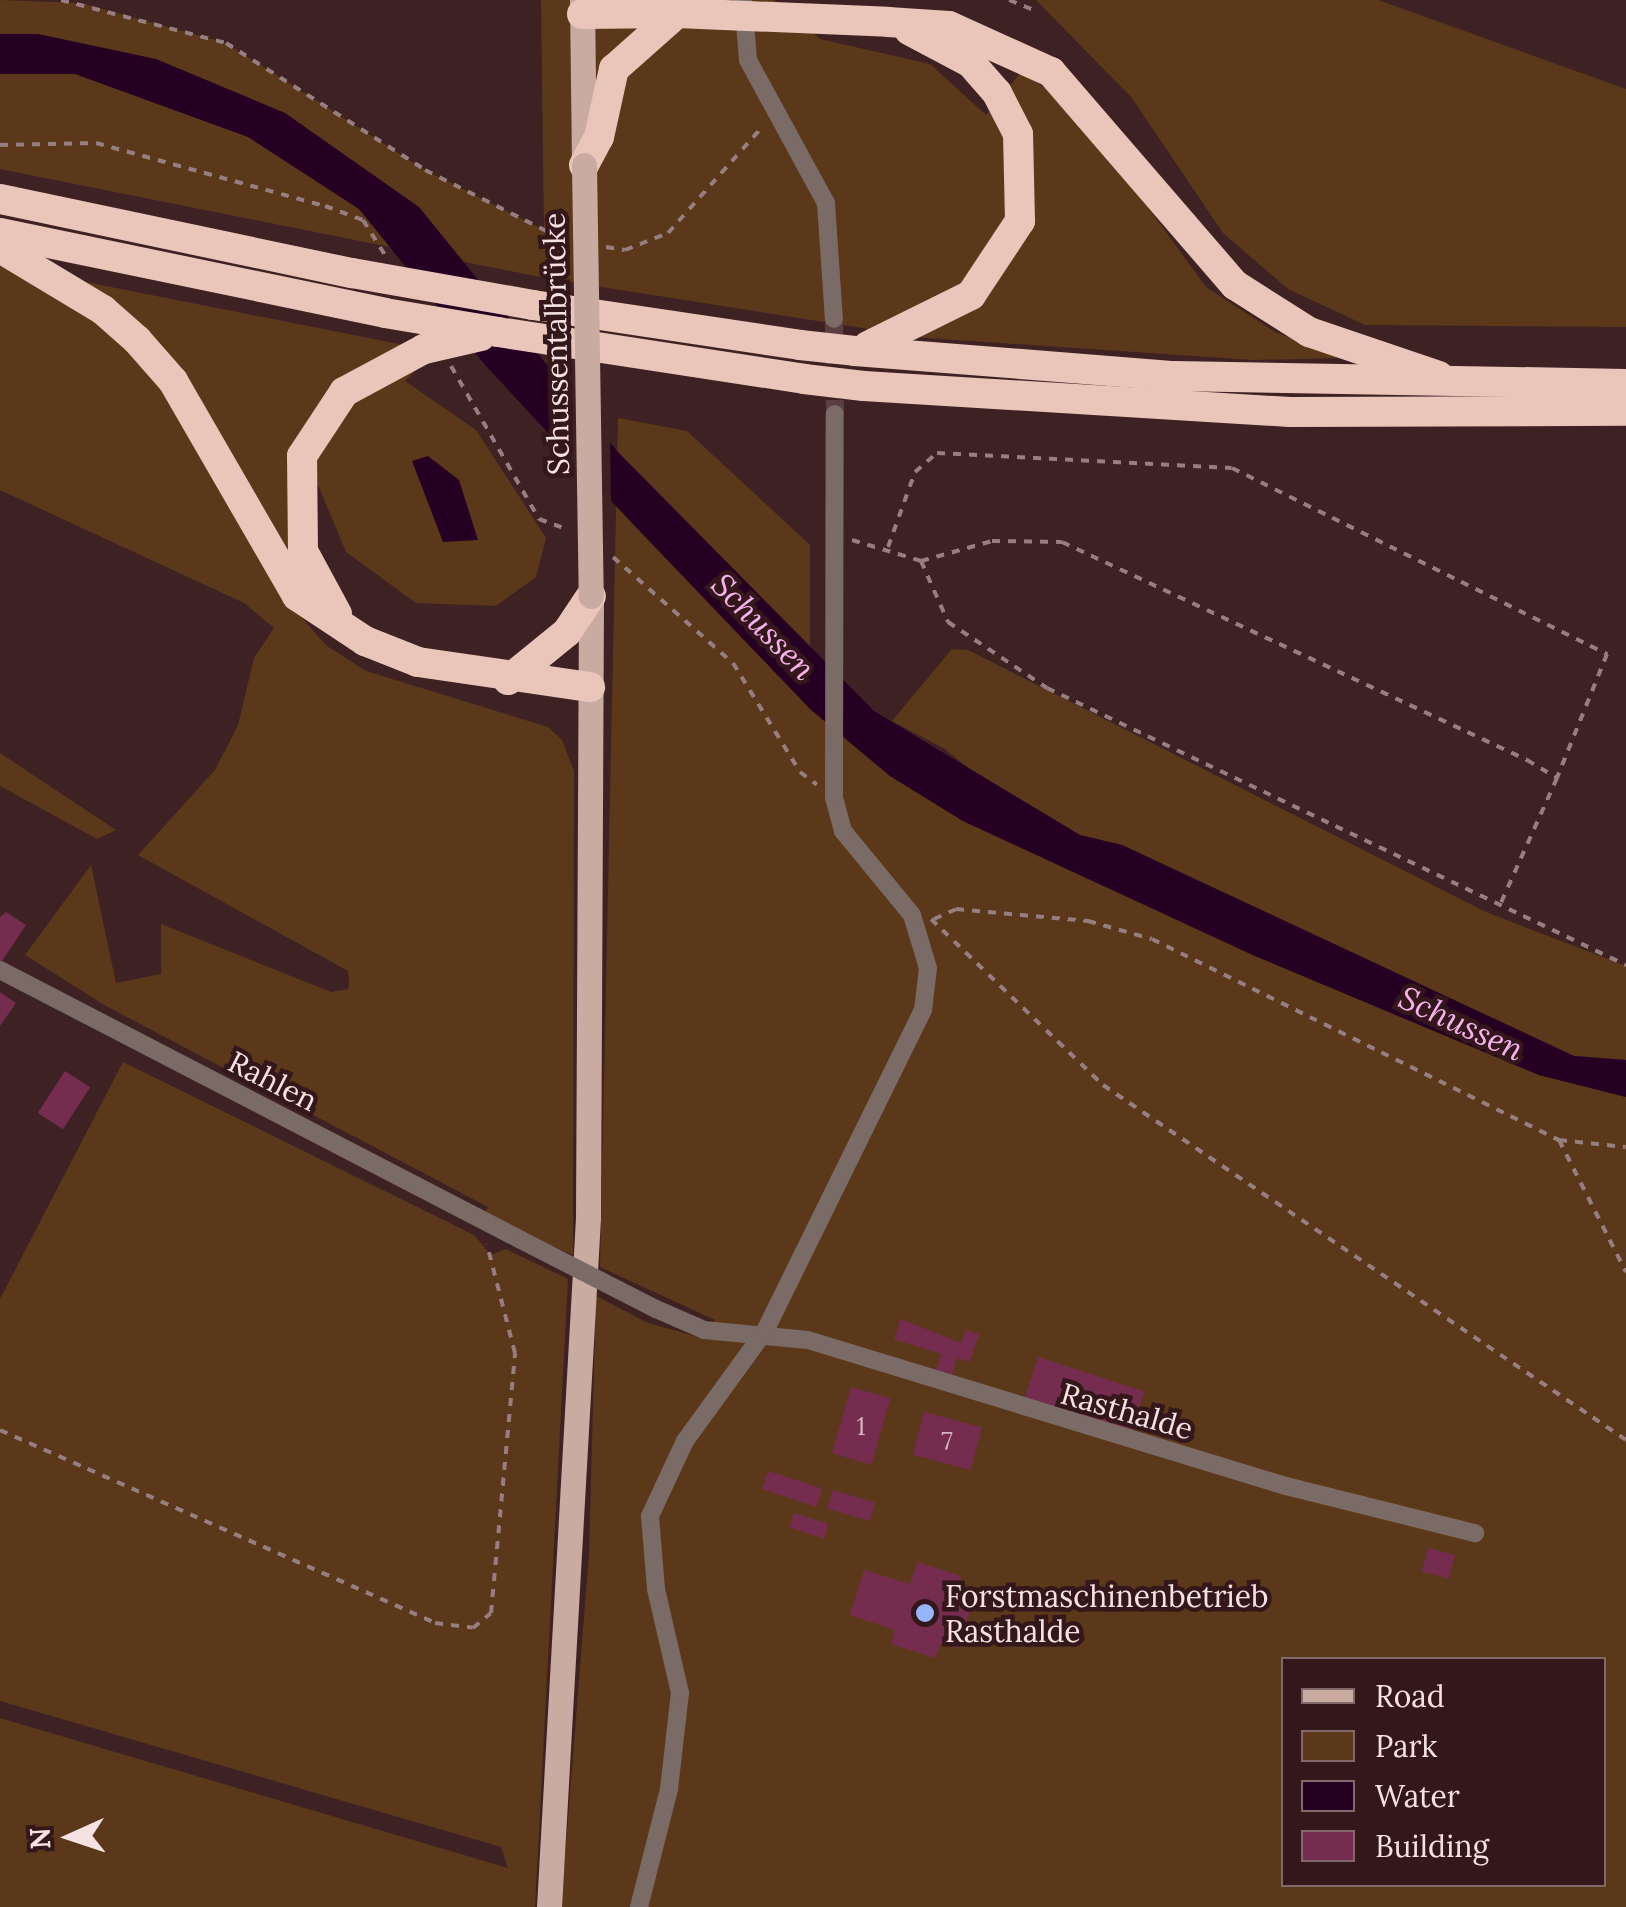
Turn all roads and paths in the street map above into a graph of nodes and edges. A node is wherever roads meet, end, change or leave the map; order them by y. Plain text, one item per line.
1 (62, 0) edge
2 (743, 0) edge
3 (1009, 0) edge
4 (582, 7) edge
5 (676, 12) junction
6 (1038, 12) dead end
7 (888, 22) junction
8 (780, 115) junction
9 (0, 145) edge
10 (584, 165) junction
11 (0, 199) edge
12 (0, 233) edge
13 (571, 242) dead end
14 (589, 245) dead end
15 (0, 248) edge
16 (393, 269) dead end
17 (834, 319) tunnel mouth
18 (498, 332) junction
19 (856, 350) junction
20 (436, 356) junction
21 (1626, 384) edge
22 (1417, 388) junction
23 (1457, 398) junction
24 (1626, 412) edge
25 (835, 414) tunnel mouth
26 (582, 538) dead end
27 (833, 538) junction
28 (888, 547) junction
29 (597, 548) dead end
30 (921, 561) junction
31 (591, 596) junction
32 (348, 628) junction
33 (508, 680) junction
34 (590, 687) junction
35 (1557, 778) junction
36 (834, 789) junction
37 (1499, 907) junction
38 (912, 915) junction
39 (934, 919) junction
40 (1626, 965) edge
41 (0, 970) edge
42 (1559, 1140) junction
43 (1626, 1147) edge
44 (493, 1226) junction
45 (1626, 1272) edge
46 (656, 1309) joint
47 (765, 1331) junction
48 (0, 1430) edge
49 (1626, 1440) edge
50 (1475, 1533) dead end
51 (550, 1907) edge
52 (639, 1907) edge

1 - 13 path
2 - 8 street
3 - 6 path
4 - 5 highway
4 - 10 main road, Schussentalbrücke
5 - 7 highway, bridge
5 - 10 highway
7 - 19 highway
7 - 22 highway
8 - 14 path
8 - 17 street
9 - 16 path
10 - 31 main road, Schussentalbrücke, bridge
11 - 19 highway, bridge
12 - 18 highway, bridge
15 - 32 highway
18 - 20 highway, bridge
18 - 22 highway, bridge
19 - 22 highway
20 - 26 path
20 - 32 highway
21 - 23 highway
22 - 23 highway
22 - 23 highway
23 - 24 highway
25 - 27 street
27 - 28 path
27 - 36 street
28 - 30 path
28 - 35 path
29 - 36 path
30 - 35 path
30 - 37 path
31 - 33 highway
31 - 34 main road, Schussentalbrücke
32 - 33 highway
33 - 34 highway
34 - 51 main road, Schussentalbrücke
35 - 37 path
36 - 38 street
37 - 40 path
38 - 39 path
38 - 47 street
39 - 42 path
39 - 49 path
41 - 44 street, Rahlen
42 - 43 path
42 - 45 path
44 - 46 street, Rahlen, bridge
44 - 48 path
46 - 47 street, Rasthalde
47 - 50 street, Rasthalde
47 - 52 street

